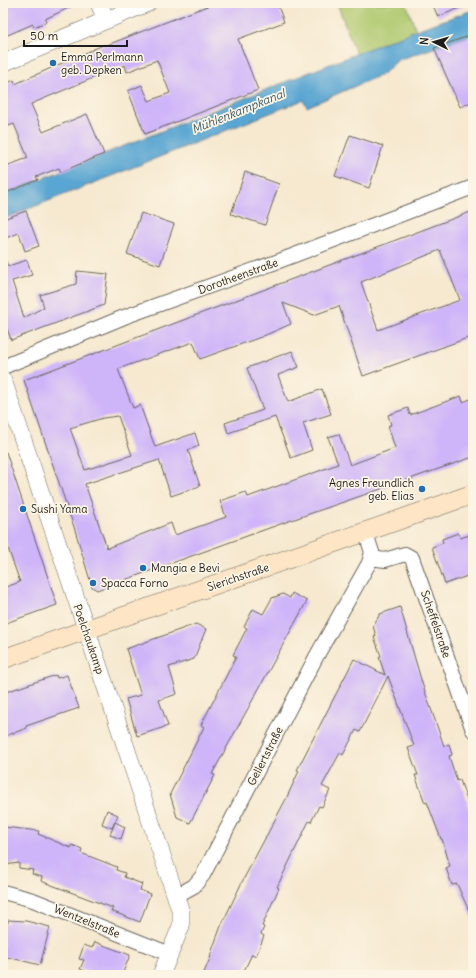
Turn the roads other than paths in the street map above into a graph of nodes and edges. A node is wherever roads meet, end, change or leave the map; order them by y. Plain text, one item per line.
1 (99, 3) edge
2 (148, 3) edge
3 (106, 20) junction
4 (3, 63) edge
5 (473, 187) edge
6 (3, 367) edge
7 (3, 380) edge
8 (473, 494) edge
9 (365, 531) junction
10 (371, 558) junction
11 (86, 630) junction
12 (3, 659) edge
13 (473, 730) edge
14 (3, 892) edge
15 (176, 896) junction
16 (170, 954) junction
17 (161, 975) edge

1 - 3 street
2 - 3 street
3 - 4 street
5 - 6 street, Dorotheenstraße
7 - 11 street, Poelchaukamp
8 - 9 main road, Sierichstraße
9 - 10 street
9 - 11 main road, Sierichstraße
10 - 13 street, Scheffelstraße
10 - 15 street, Gellertstraße
11 - 12 main road, Sierichstraße
11 - 15 street, Poelchaukamp
14 - 16 street, Wentzelstraße
15 - 16 street
16 - 17 street

